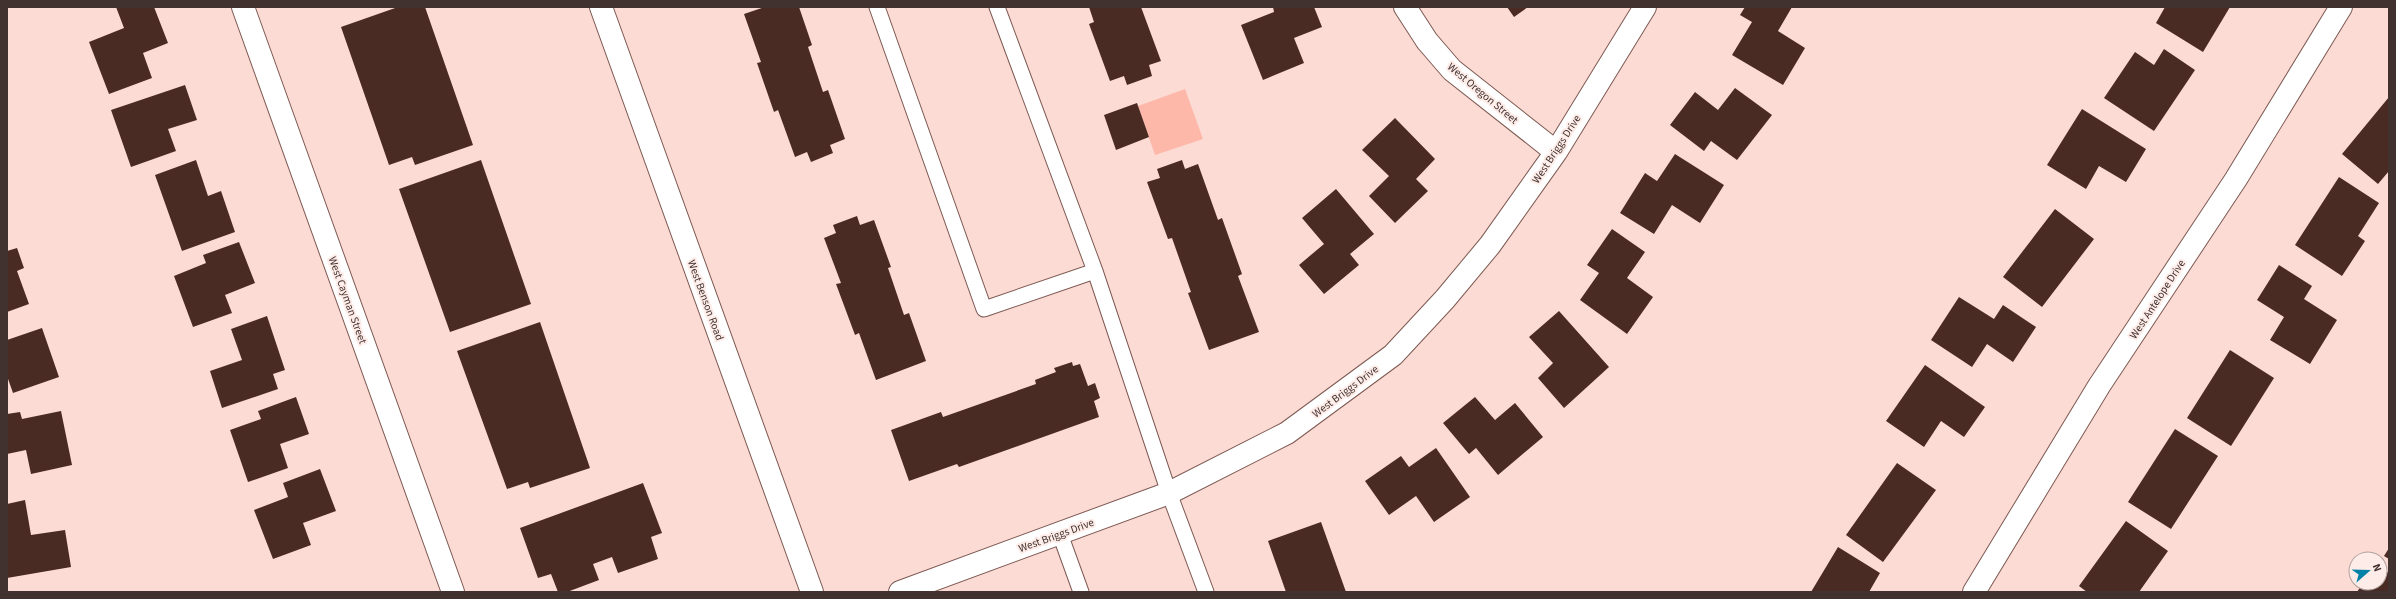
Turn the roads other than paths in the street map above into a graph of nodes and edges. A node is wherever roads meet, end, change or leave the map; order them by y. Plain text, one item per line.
1 (243, 7) edge
2 (601, 7) edge
3 (877, 7) edge
4 (997, 7) edge
5 (1405, 7) edge
6 (1645, 7) edge
7 (2341, 7) edge
8 (1556, 152) junction
9 (1095, 271) junction
10 (1169, 493) junction
11 (1060, 534) junction
12 (453, 592) edge
13 (812, 592) edge
14 (900, 592) edge
15 (1081, 592) edge
16 (1206, 592) edge
17 (1974, 592) edge

1 - 12 street, West Cayman Street
2 - 13 street, West Benson Road
3 - 9 lane
4 - 9 lane
5 - 8 street, West Oregon Street
6 - 8 street, West Briggs Drive
7 - 17 street, West Antelope Drive
8 - 10 street, West Briggs Drive
9 - 10 lane
10 - 11 street, West Briggs Drive
10 - 16 lane
11 - 14 street, West Briggs Drive
11 - 15 lane

